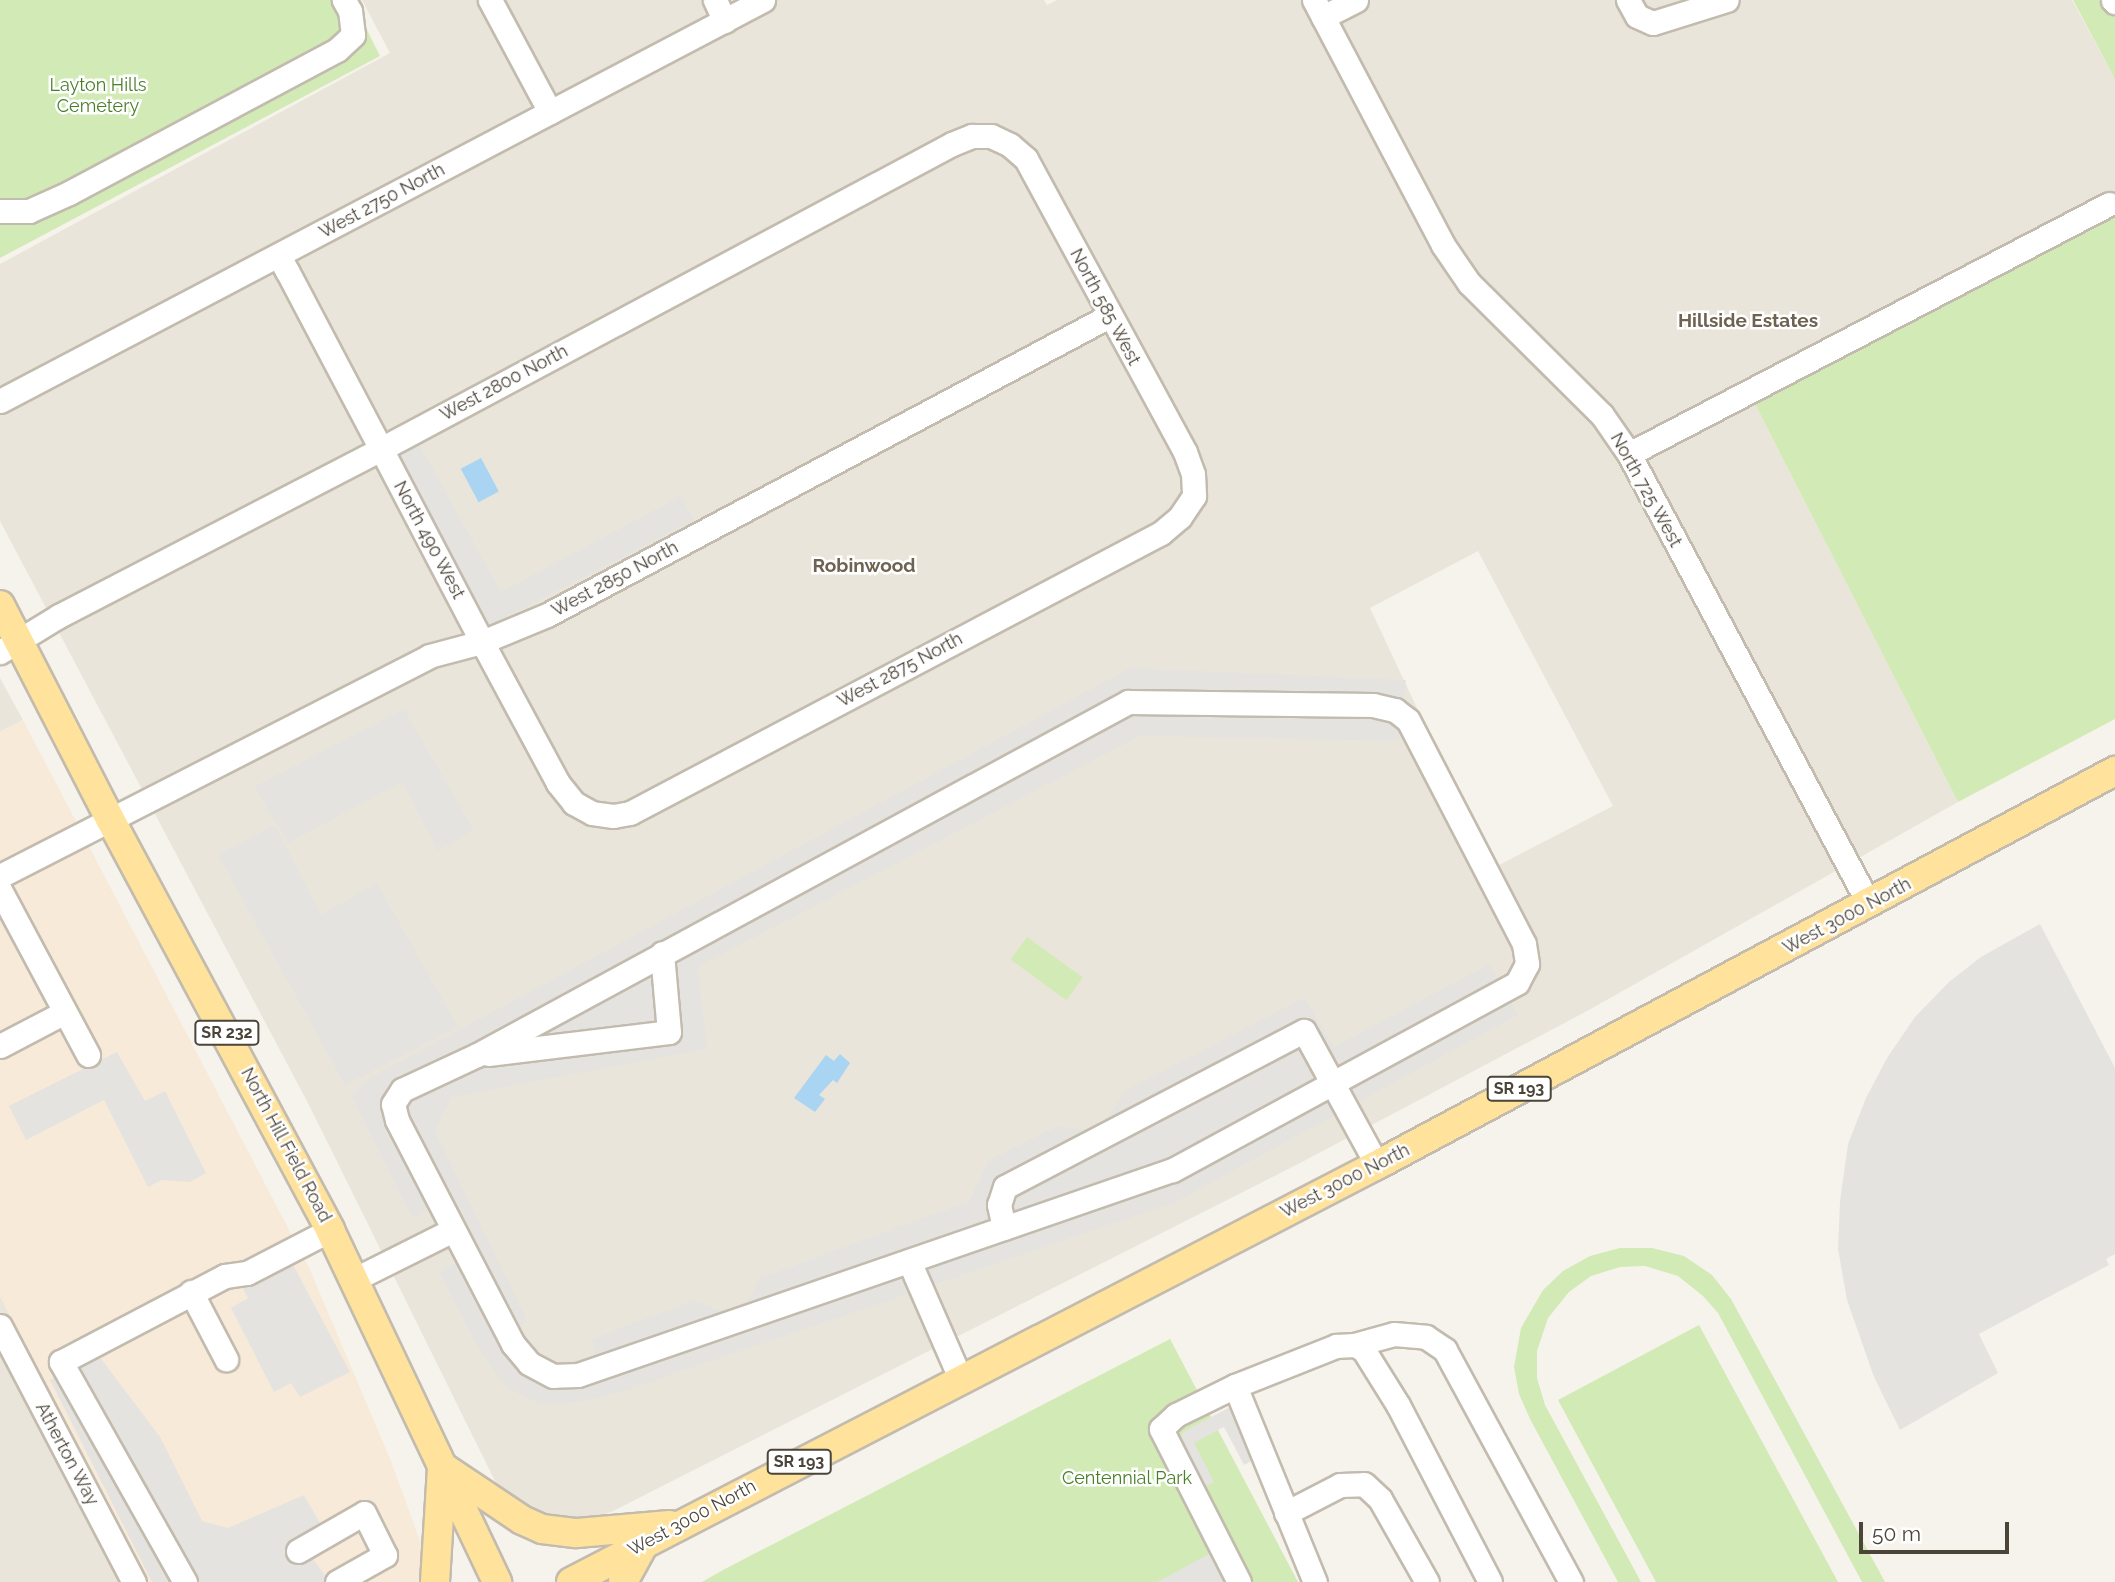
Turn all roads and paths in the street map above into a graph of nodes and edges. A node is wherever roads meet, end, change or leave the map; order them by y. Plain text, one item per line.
1 (344, 0) edge
2 (490, 0) edge
3 (715, 0) edge
4 (763, 0) edge
5 (1356, 0) edge
6 (1628, 0) edge
7 (1727, 0) edge
8 (1319, 9) edge
9 (726, 21) junction
10 (550, 112) junction
11 (991, 136) joint
12 (2109, 204) dead end
13 (0, 212) edge
14 (279, 256) junction
15 (1109, 316) junction
16 (0, 401) edge
17 (380, 449) junction
18 (1629, 454) junction
19 (1194, 496) joint
20 (0, 605) edge
21 (482, 642) junction
22 (10, 646) edge
23 (2115, 771) edge
24 (592, 813) joint
25 (110, 819) junction
26 (0, 876) edge
27 (0, 890) edge
28 (1869, 904) junction
29 (662, 953) junction
30 (65, 1012) junction
31 (0, 1046) edge
32 (88, 1055) dead end
33 (477, 1055) junction
34 (1332, 1082) junction
35 (1377, 1165) junction
36 (1004, 1228) junction
37 (330, 1230) junction
38 (453, 1230) junction
39 (909, 1261) junction
40 (353, 1280) junction
41 (191, 1292) junction
42 (0, 1326) edge
43 (1354, 1345) junction
44 (226, 1359) dead end
45 (960, 1378) junction
46 (1235, 1386) junction
47 (442, 1466) junction
48 (1286, 1513) junction
49 (680, 1524) junction
50 (644, 1544) junction
51 (298, 1551) dead end
52 (134, 1582) edge
53 (185, 1582) edge
54 (337, 1582) edge
55 (435, 1582) edge
56 (497, 1582) edge
57 (572, 1582) edge
58 (623, 1582) edge
59 (1239, 1582) edge
60 (1315, 1582) edge
61 (1427, 1582) edge
62 (1490, 1582) edge
63 (1572, 1582) edge

1 - 13 street
2 - 10 street
3 - 9 street
4 - 9 street, West 2750 North
5 - 8 street
6 - 7 street
8 - 18 street, North 725 West
9 - 10 street, West 2750 North
10 - 14 street, West 2750 North
11 - 15 street, North 585 West
11 - 17 street, West 2800 North
12 - 18 street
14 - 16 street, West 2750 North
14 - 17 street, North 490 West
15 - 19 street, North 585 West
15 - 21 street, West 2850 North
17 - 21 street, North 490 West
17 - 22 street, West 2800 North
18 - 28 street, North 725 West
19 - 24 street, West 2875 North
20 - 22 main road, North Hill Field Road / SR 232
21 - 24 street, North 490 West
21 - 25 street, West 2850 North
22 - 25 main road, North Hill Field Road / SR 232
23 - 28 main road, West 3000 North / SR 193
25 - 26 street, West 2850 North
25 - 37 main road, North Hill Field Road / SR 232
27 - 30 street
28 - 35 main road, West 3000 North / SR 193
29 - 33 street
29 - 33 street
29 - 34 street
30 - 31 street
30 - 32 street
33 - 38 street
34 - 35 street
34 - 36 street
34 - 36 street
35 - 45 main road, West 3000 North / SR 193
36 - 39 street
37 - 40 main road, North Hill Field Road / SR 232
37 - 41 street
38 - 39 street
38 - 40 street
39 - 45 street
40 - 47 main road, North Hill Field Road / SR 232
41 - 44 street
41 - 53 street
42 - 52 street, Atherton Way
43 - 46 street
43 - 62 street
43 - 63 street
45 - 49 main road, West 3000 North / SR 193
46 - 48 street
46 - 59 street
47 - 49 main road
47 - 55 main road
47 - 56 main road, North Hill Field Road / SR 232
48 - 60 street
48 - 61 street
49 - 50 main road, West 3000 North / SR 193
50 - 57 main road, West 3000 North / SR 193
50 - 58 main road
51 - 54 street

